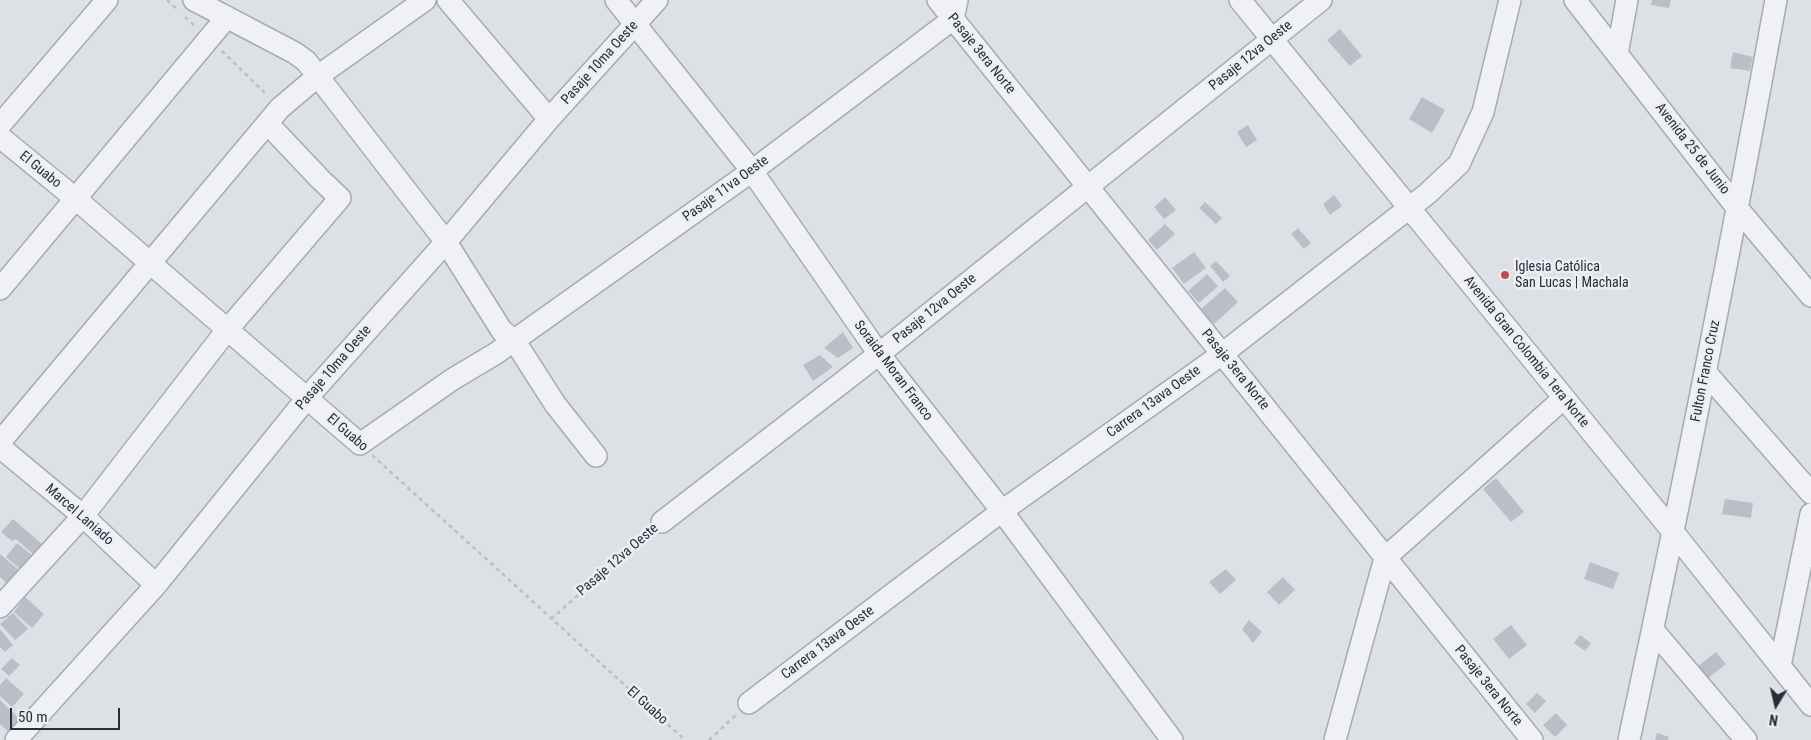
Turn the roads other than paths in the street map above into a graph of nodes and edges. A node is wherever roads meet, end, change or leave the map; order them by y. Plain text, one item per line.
1 (107, 0) edge
2 (194, 0) edge
3 (425, 0) edge
4 (448, 0) edge
5 (616, 0) edge
6 (657, 0) edge
7 (938, 0) edge
8 (1240, 0) edge
9 (1321, 0) edge
10 (1510, 0) edge
11 (1575, 0) edge
12 (1627, 0) edge
13 (1776, 0) edge
14 (955, 9) edge
15 (227, 18) junction
16 (634, 24) junction
17 (1272, 39) junction
18 (1617, 54) junction
19 (318, 76) junction
20 (274, 116) junction
21 (549, 119) junction
22 (0, 125) edge
23 (0, 137) edge
24 (752, 171) junction
25 (1088, 187) junction
26 (76, 199) junction
27 (1410, 208) junction
28 (1738, 208) junction
29 (446, 242) junction
30 (151, 264) junction
31 (0, 289) edge
32 (1811, 296) edge
33 (227, 330) junction
34 (514, 340) junction
35 (879, 354) junction
36 (1222, 354) junction
37 (1706, 373) junction
38 (307, 398) junction
39 (1564, 398) junction
40 (0, 442) edge
41 (360, 444) joint
42 (0, 447) edge
43 (596, 456) dead end
44 (1811, 494) edge
45 (1002, 511) junction
46 (1811, 514) edge
47 (83, 516) junction
48 (662, 522) road end
49 (1674, 533) junction
50 (1385, 558) junction
51 (156, 585) junction
52 (0, 607) edge
53 (1653, 630) junction
54 (1780, 666) junction
55 (749, 703) road end
56 (1811, 705) edge
57 (16, 740) edge
58 (1172, 740) edge
59 (1335, 740) edge
60 (1532, 740) edge
61 (1629, 740) edge
62 (1746, 740) edge

1 - 22 street
2 - 15 street
3 - 19 street
4 - 21 street
5 - 16 street, Soraida Moran Franco
6 - 16 street, Pasaje 10ma Oeste
7 - 14 street, Pasaje 3era Norte
8 - 17 street, Avenida Gran Colombia 1era Norte
9 - 17 street, Pasaje 12va Oeste
10 - 27 street, Carrera 13ava Oeste
11 - 18 street, Avenida 25 de Junio
12 - 18 street
13 - 28 street, Fulton Franco Cruz
14 - 24 street, Pasaje 11va Oeste
14 - 25 street, Pasaje 3era Norte
15 - 19 street
15 - 26 street
16 - 21 street, Pasaje 10ma Oeste
16 - 24 street, Soraida Moran Franco
17 - 25 street, Pasaje 12va Oeste
17 - 27 street, Avenida Gran Colombia 1era Norte
18 - 28 street, Avenida 25 de Junio
19 - 20 street
19 - 29 street
20 - 30 street
20 - 33 street
21 - 29 street, Pasaje 10ma Oeste
23 - 26 street, El Guabo
24 - 34 street, Pasaje 11va Oeste
24 - 35 street, Soraida Moran Franco
25 - 35 street, Pasaje 12va Oeste
25 - 36 street, Pasaje 3era Norte
26 - 30 street, El Guabo
26 - 31 street
27 - 36 street, Carrera 13ava Oeste
27 - 39 street, Avenida Gran Colombia 1era Norte
28 - 32 street, Avenida 25 de Junio
28 - 37 street, Fulton Franco Cruz
29 - 34 street
29 - 38 street, Pasaje 10ma Oeste
30 - 33 street, El Guabo
30 - 40 street
33 - 38 street, El Guabo
33 - 47 street
34 - 41 street, Pasaje 11va Oeste
34 - 43 street
35 - 45 street, Soraida Moran Franco
35 - 48 street, Pasaje 12va Oeste
36 - 45 street, Carrera 13ava Oeste
36 - 50 street, Pasaje 3era Norte
37 - 44 street
37 - 49 street, Fulton Franco Cruz
38 - 41 street, El Guabo
38 - 51 street, Pasaje 10ma Oeste
39 - 49 street, Avenida Gran Colombia 1era Norte
39 - 50 street
42 - 47 street, Marcel Laniado
45 - 55 street, Carrera 13ava Oeste
45 - 58 street, Soraida Moran Franco
46 - 54 street
47 - 51 street, Marcel Laniado
47 - 52 street
49 - 53 street, Fulton Franco Cruz
49 - 54 street, Avenida Gran Colombia 1era Norte
50 - 59 street
50 - 60 street, Pasaje 3era Norte
51 - 57 street, Pasaje 10ma Oeste
53 - 61 street, Fulton Franco Cruz
53 - 62 street
54 - 56 street, Avenida Gran Colombia 1era Norte

